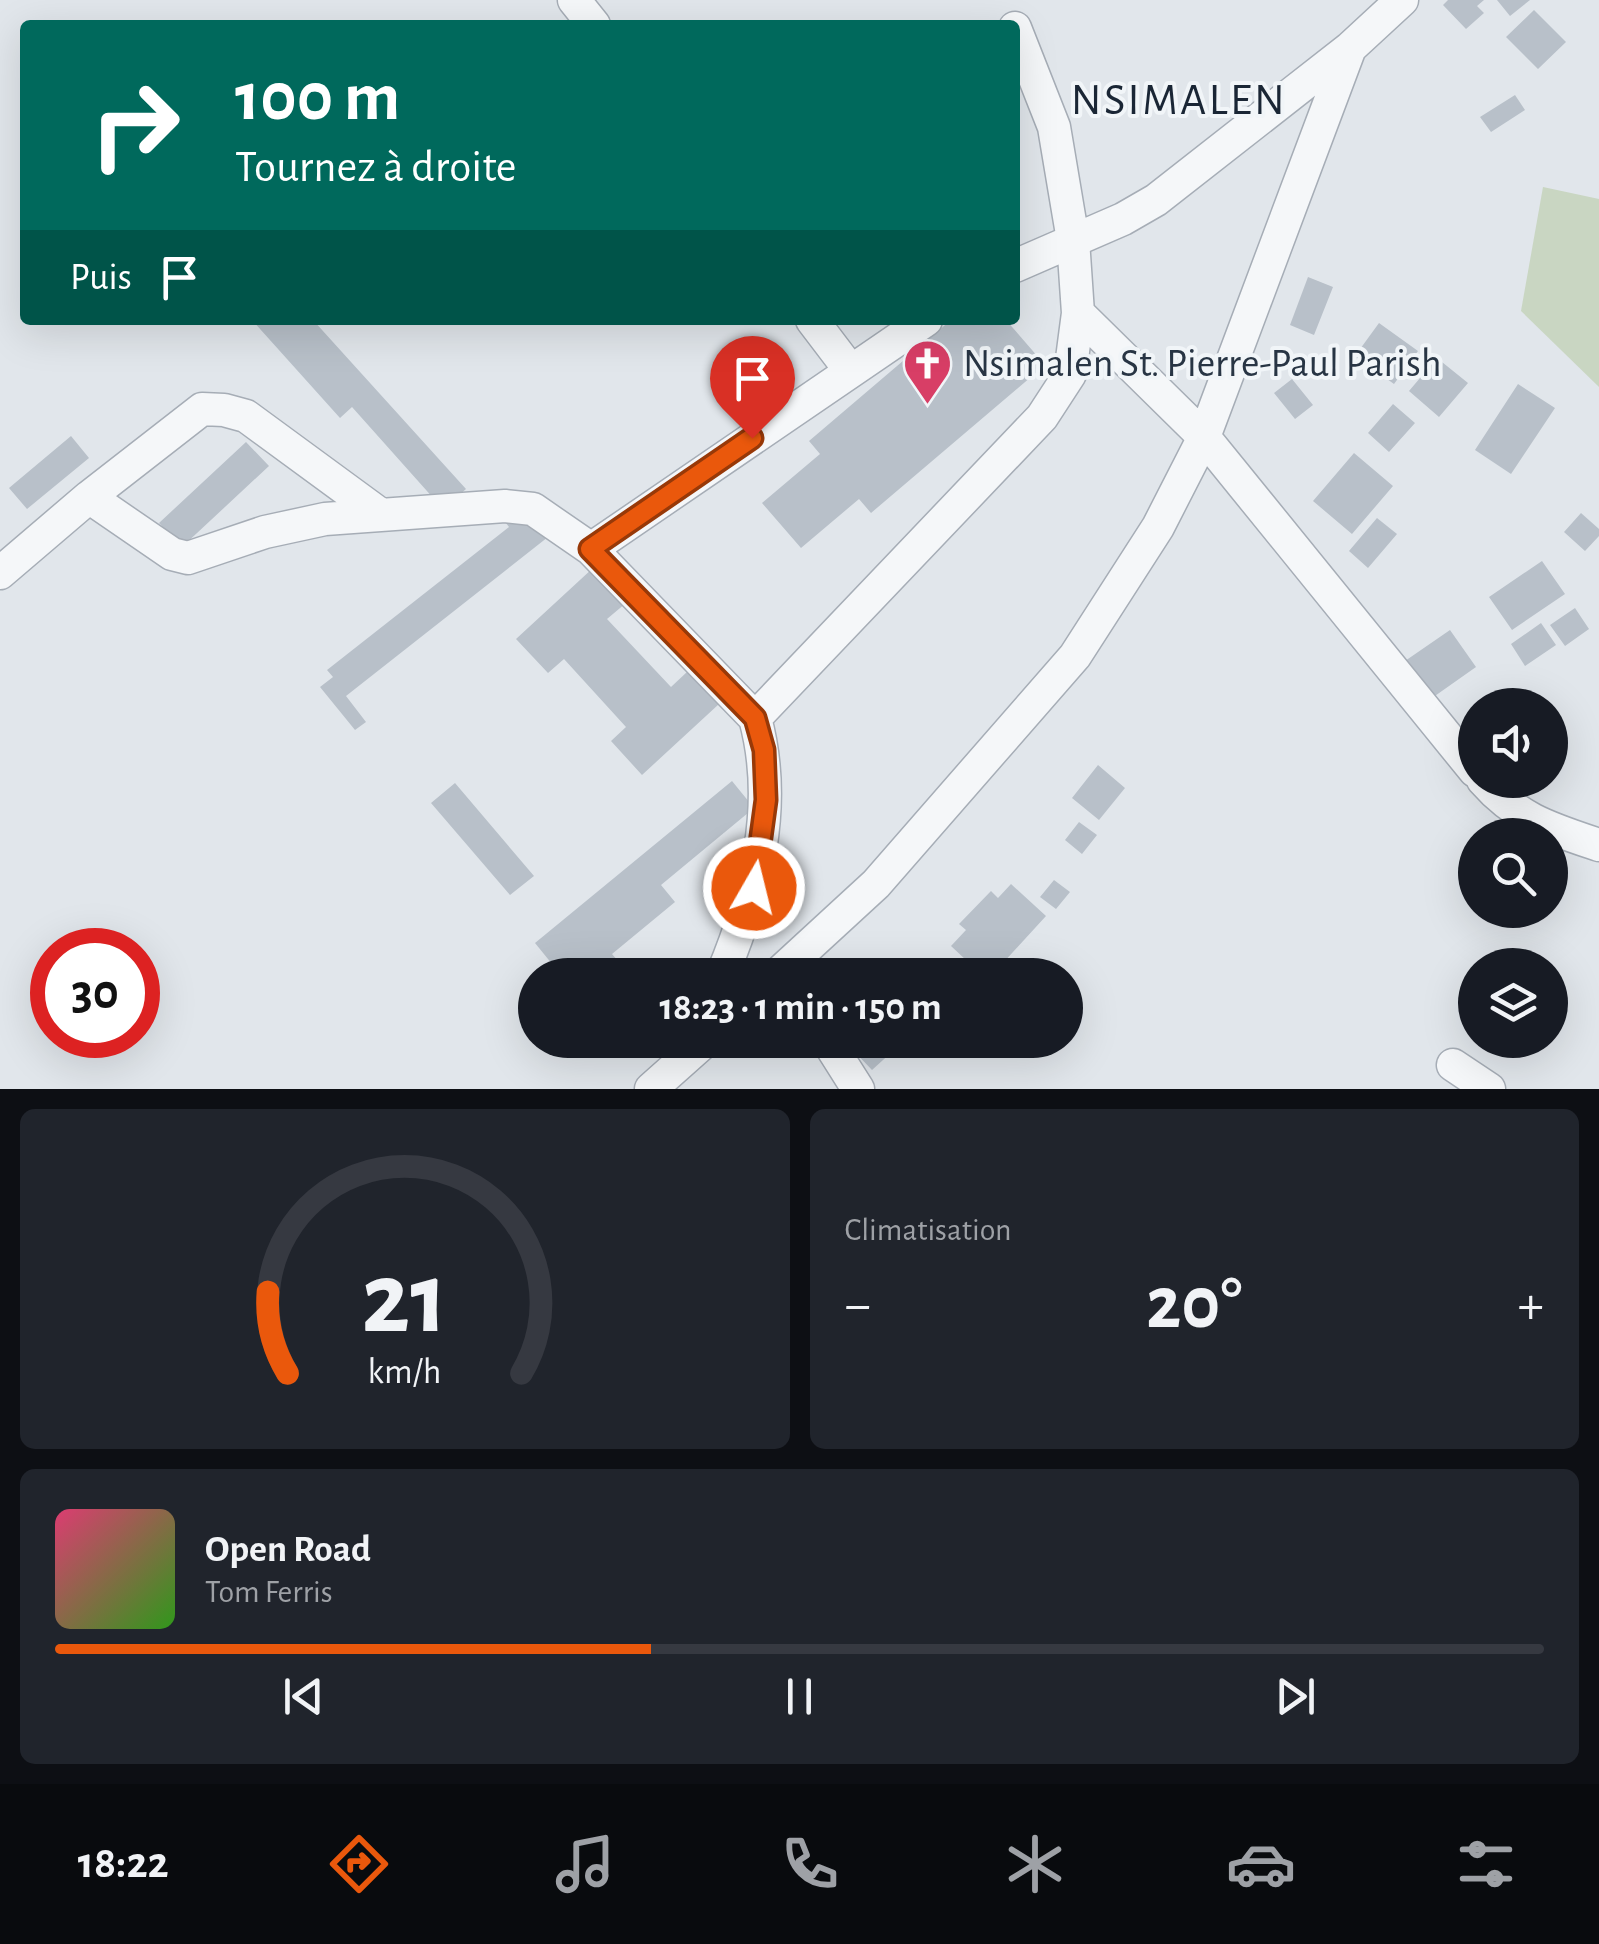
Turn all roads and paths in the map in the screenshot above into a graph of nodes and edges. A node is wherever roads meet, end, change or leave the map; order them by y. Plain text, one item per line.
1 (574, 0) edge
2 (1402, 0) edge
3 (590, 20) edge
4 (1020, 42) edge
5 (1350, 48) junction
6 (1073, 240) junction
7 (1020, 264) edge
8 (1078, 313) junction
9 (816, 325) edge
10 (918, 325) edge
11 (850, 370) junction
12 (1204, 437) junction
13 (90, 497) junction
14 (381, 515) junction
15 (590, 549) junction
16 (0, 573) edge
17 (755, 718) junction
18 (1458, 751) edge
19 (1498, 798) edge
20 (1599, 845) edge
21 (729, 958) edge
22 (797, 958) edge
23 (683, 1058) edge
24 (694, 1058) edge
25 (838, 1058) edge
26 (1452, 1065) dead end
27 (650, 1089) edge
28 (687, 1089) edge
29 (858, 1089) edge
30 (1489, 1089) edge

1 - 3 street
2 - 5 street
4 - 6 street
5 - 6 street
5 - 12 street
6 - 7 street
6 - 8 street
8 - 12 street
8 - 17 street
9 - 11 street
10 - 11 street
11 - 15 street
12 - 18 street
12 - 22 street
13 - 14 street
13 - 14 street
13 - 16 street
14 - 15 street
15 - 17 street
17 - 21 street
19 - 20 street
23 - 27 street
24 - 28 street
25 - 29 street
26 - 30 street

